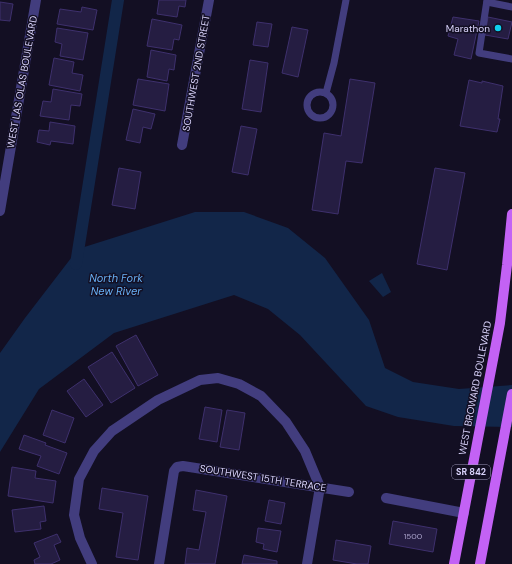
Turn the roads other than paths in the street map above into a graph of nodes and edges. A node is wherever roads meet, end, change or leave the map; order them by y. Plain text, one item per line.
1 (36, 0) edge
2 (209, 0) edge
3 (346, 0) edge
4 (487, 1) edge
5 (512, 7) edge
6 (512, 59) edge
7 (326, 93) dead end
8 (182, 145) dead end
9 (0, 211) edge
10 (512, 214) edge
11 (512, 394) edge
12 (320, 487) junction
13 (349, 492) dead end
14 (386, 498) dead end
15 (464, 513) junction
16 (92, 564) edge
17 (159, 564) edge
18 (307, 564) edge
19 (454, 564) edge
20 (480, 564) edge

1 - 9 street, WEST LAS OLAS BOULEVARD
2 - 8 street, SOUTHWEST 2ND STREET
3 - 7 lane
4 - 5 lane
4 - 6 lane
10 - 15 main road, WEST BROWARD BOULEVARD / SR 842
11 - 20 main road, SR 842
12 - 13 street, SOUTHWEST 15TH TERRACE
12 - 16 street
12 - 17 street, SOUTHWEST 15TH TERRACE
12 - 18 street
14 - 15 street
15 - 19 main road, WEST BROWARD BOULEVARD / SR 842

